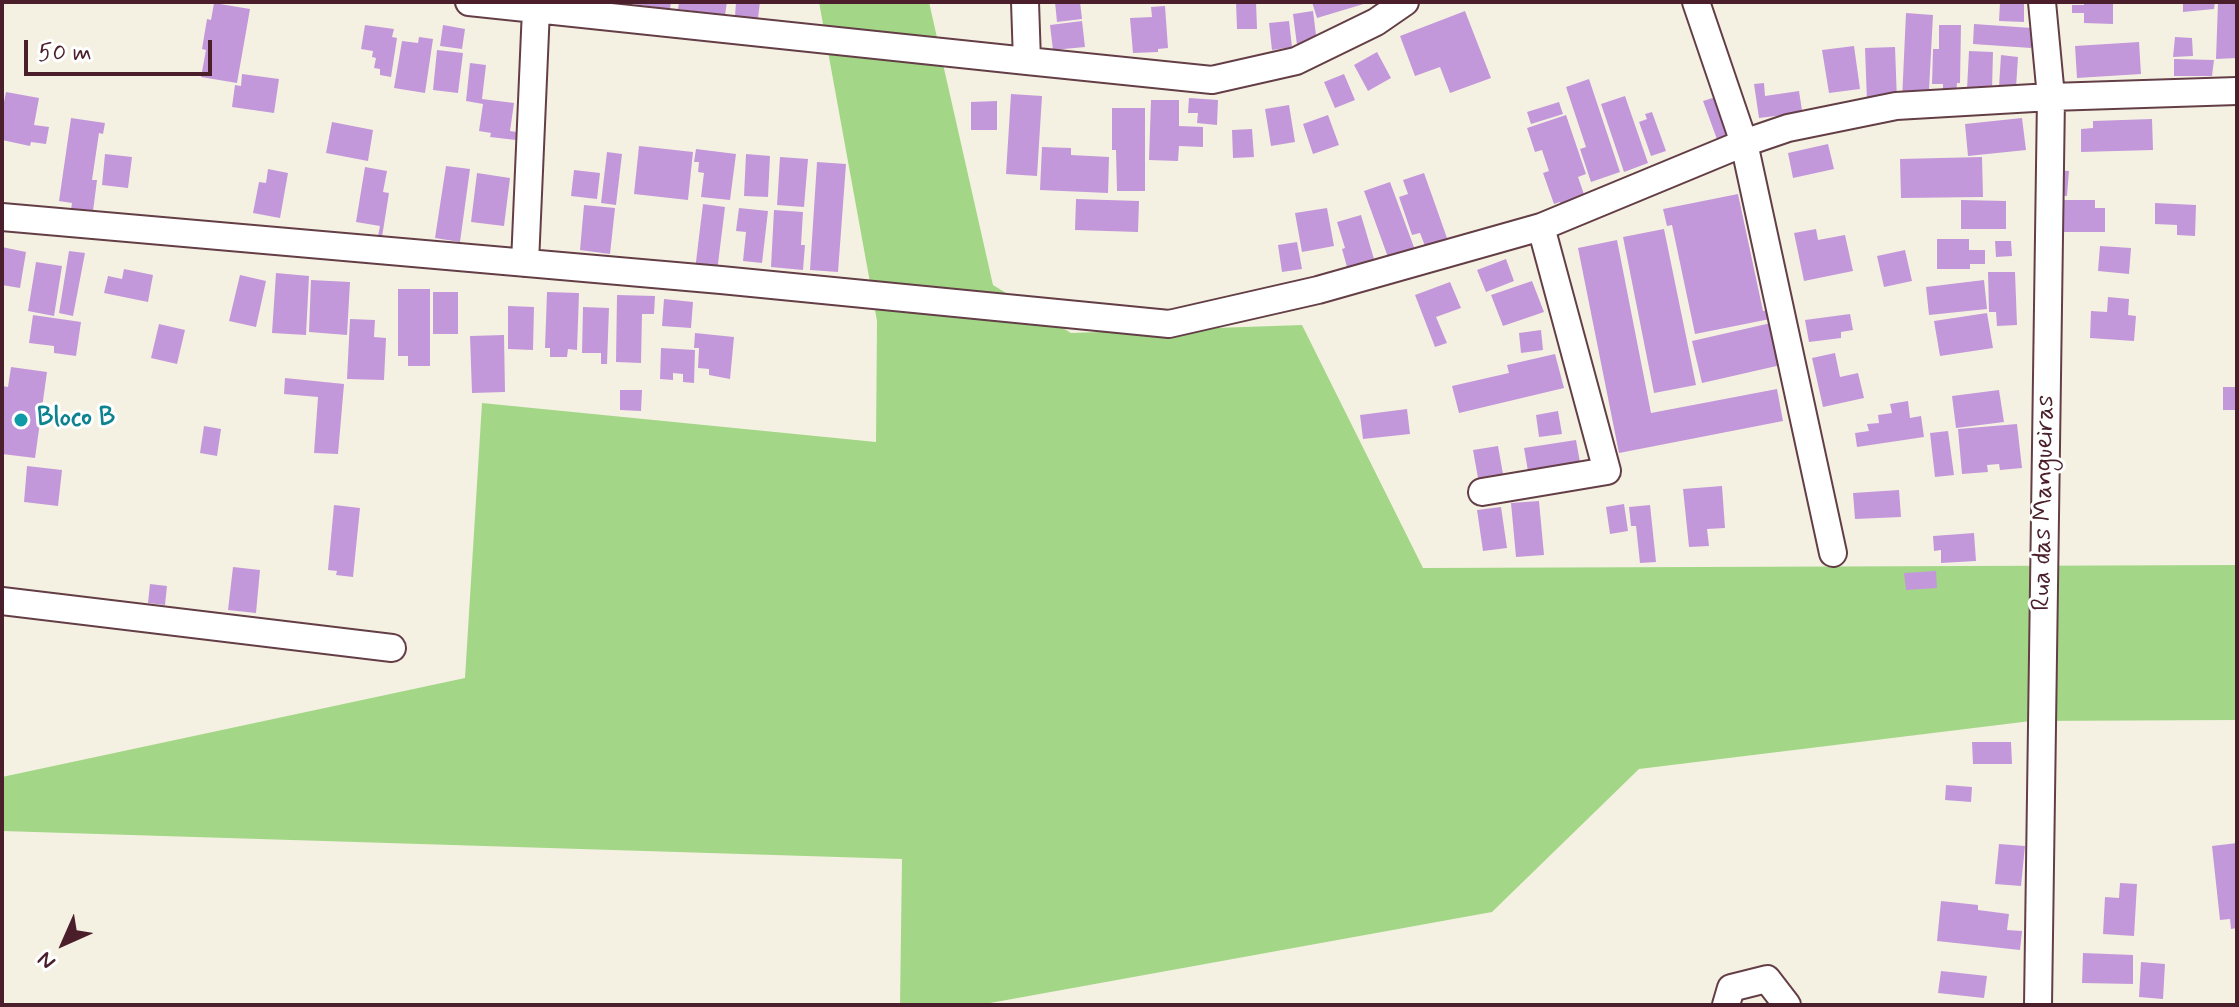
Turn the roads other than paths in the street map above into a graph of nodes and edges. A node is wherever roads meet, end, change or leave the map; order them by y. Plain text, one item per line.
1 (469, 2) edge
2 (1025, 2) edge
3 (1405, 2) edge
4 (1696, 2) edge
5 (2042, 2) edge
6 (536, 9) junction
7 (1027, 61) junction
8 (2237, 91) edge
9 (2051, 97) junction
10 (1744, 143) junction
11 (2, 217) edge
12 (1541, 227) junction
13 (525, 263) junction
14 (1482, 492) dead end
15 (1833, 553) dead end
16 (2, 601) edge
17 (392, 648) dead end
18 (1726, 1005) edge
19 (1787, 1005) edge
20 (2038, 1005) edge

1 - 6 street
2 - 7 street
3 - 7 street
4 - 10 street
5 - 9 street, Rua das Mangueiras
6 - 7 street
6 - 13 street
8 - 9 street
9 - 10 street
9 - 20 street, Rua das Mangueiras
10 - 12 street
10 - 15 street
11 - 13 street
12 - 13 street
12 - 14 street
16 - 17 street
18 - 19 street

